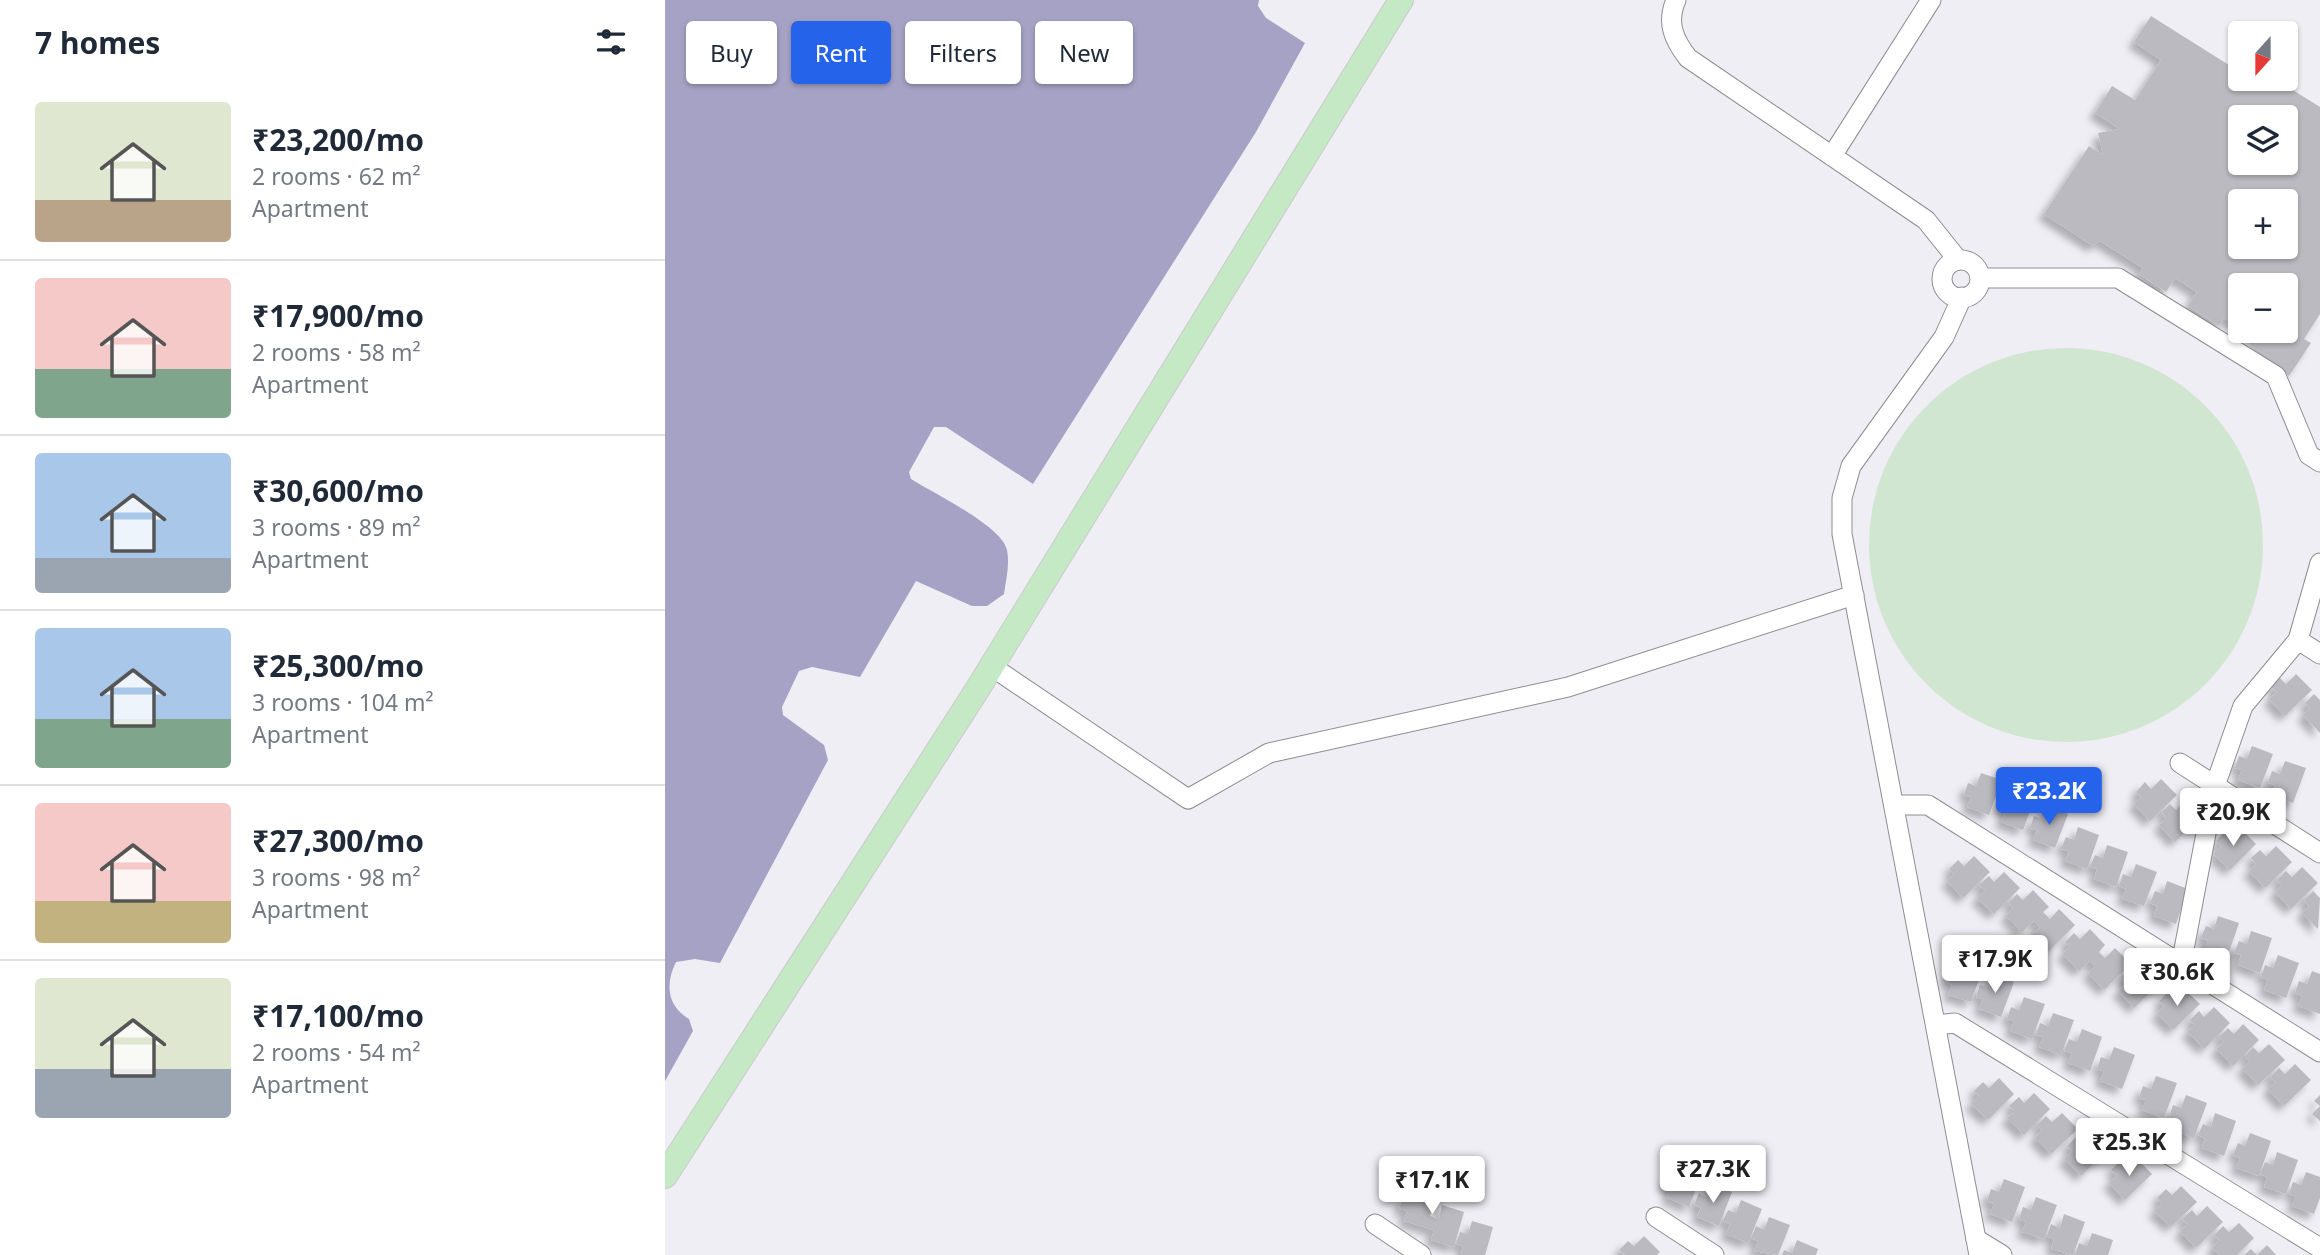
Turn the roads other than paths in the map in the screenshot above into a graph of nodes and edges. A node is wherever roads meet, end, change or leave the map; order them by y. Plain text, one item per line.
1 (1401, 0) edge
2 (1676, 0) edge
3 (1931, 0) edge
4 (1832, 156) junction
5 (1958, 260) junction
6 (1980, 278) junction
7 (1962, 297) junction
8 (2320, 462) edge
9 (2320, 563) edge
10 (1854, 595) junction
11 (2298, 640) junction
12 (2320, 654) edge
13 (991, 666) junction
14 (2180, 763) dead end
15 (2215, 786) junction
16 (1894, 805) junction
17 (2320, 853) edge
18 (2181, 965) junction
19 (1935, 1025) junction
20 (2320, 1052) edge
21 (665, 1176) edge
22 (1655, 1217) dead end
23 (1375, 1224) dead end
24 (1977, 1247) edge
25 (2320, 1248) edge
26 (1421, 1255) edge
27 (1714, 1255) edge
28 (2002, 1255) edge

1 - 13 main road
2 - 4 street
3 - 4 street
4 - 5 street
5 - 6 street
5 - 7 street
6 - 7 street
6 - 8 street
7 - 10 street
9 - 11 street
10 - 13 street
10 - 16 street
11 - 12 street
11 - 15 street
13 - 21 main road
14 - 15 street
15 - 17 street
15 - 18 street
16 - 18 street
16 - 19 street
18 - 20 street
19 - 24 street
19 - 25 street
22 - 27 street
23 - 26 street
24 - 28 street

